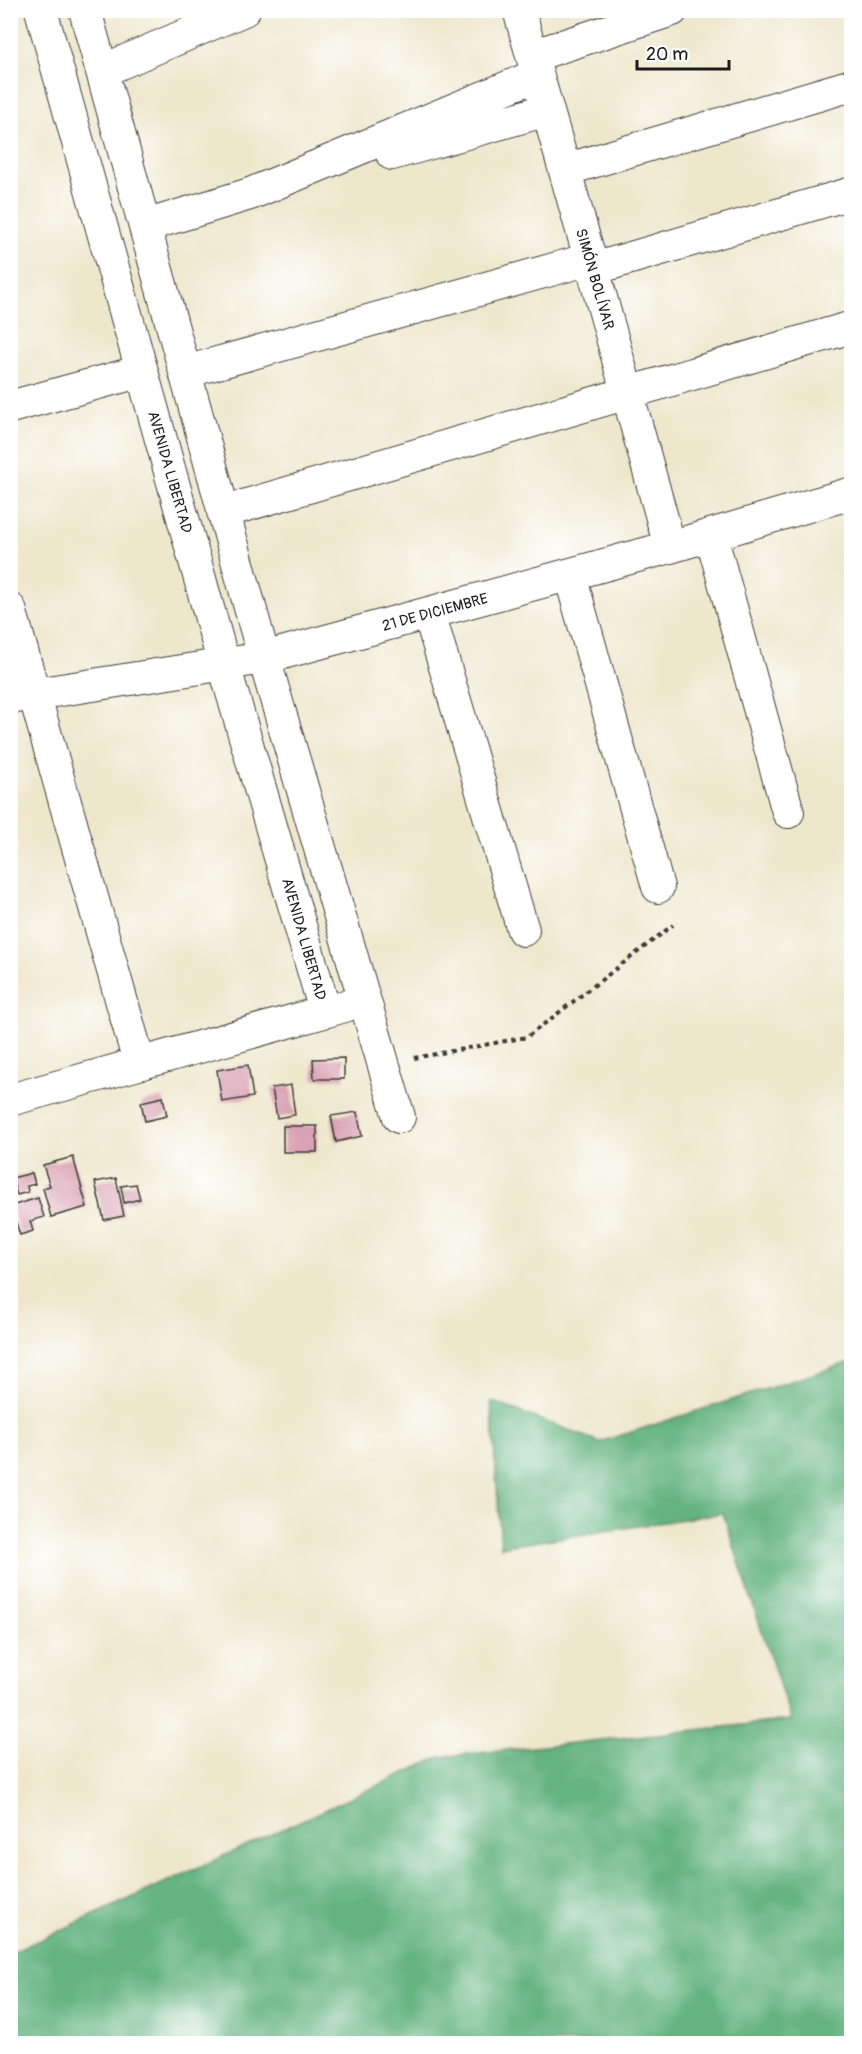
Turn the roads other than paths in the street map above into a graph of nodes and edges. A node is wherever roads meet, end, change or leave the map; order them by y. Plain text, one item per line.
1 (41, 10) edge
2 (85, 10) edge
3 (244, 10) edge
4 (519, 10) edge
5 (672, 10) edge
6 (535, 66) junction
7 (102, 71) junction
8 (852, 85) edge
9 (547, 110) junction
10 (565, 170) junction
11 (852, 193) edge
12 (250, 194) junction
13 (145, 226) junction
14 (592, 264) junction
15 (852, 327) edge
16 (142, 371) junction
17 (185, 372) junction
18 (627, 394) junction
19 (10, 407) edge
20 (850, 498) edge
21 (223, 512) junction
22 (711, 535) junction
23 (670, 547) junction
24 (570, 575) junction
25 (10, 609) edge
26 (429, 613) junction
27 (264, 658) junction
28 (224, 665) junction
29 (22, 696) edge
30 (788, 812) dead end
31 (658, 887) dead end
32 (523, 930) dead end
33 (364, 1000) junction
34 (325, 1011) junction
35 (139, 1062) junction
36 (10, 1100) edge
37 (399, 1117) dead end

1 - 16 street, AVENIDA LIBERTAD
2 - 7 street
3 - 7 street
4 - 6 street, SIMÓN BOLÍVAR
5 - 6 street
6 - 9 street, SIMÓN BOLÍVAR
6 - 12 street
7 - 13 street
8 - 10 street
9 - 10 street, SIMÓN BOLÍVAR
9 - 12 street
10 - 14 street, SIMÓN BOLÍVAR
11 - 14 street
12 - 13 street
13 - 17 street
14 - 17 street
14 - 18 street, SIMÓN BOLÍVAR
15 - 18 street
16 - 19 street
16 - 28 street, AVENIDA LIBERTAD
17 - 21 street
18 - 21 street
18 - 23 street, SIMÓN BOLÍVAR
20 - 22 street, 21 DE DICIEMBRE
21 - 27 street
22 - 23 street, 21 DE DICIEMBRE
22 - 30 street
23 - 24 street, 21 DE DICIEMBRE
24 - 26 street, 21 DE DICIEMBRE
24 - 31 street
25 - 29 street
26 - 27 street, 21 DE DICIEMBRE
26 - 32 street
27 - 28 street, 21 DE DICIEMBRE
27 - 33 street
28 - 29 street, 21 DE DICIEMBRE
28 - 34 street, AVENIDA LIBERTAD
29 - 35 street
33 - 34 street, AVENIDA LIBERTAD
33 - 37 street
34 - 35 street
35 - 36 street

